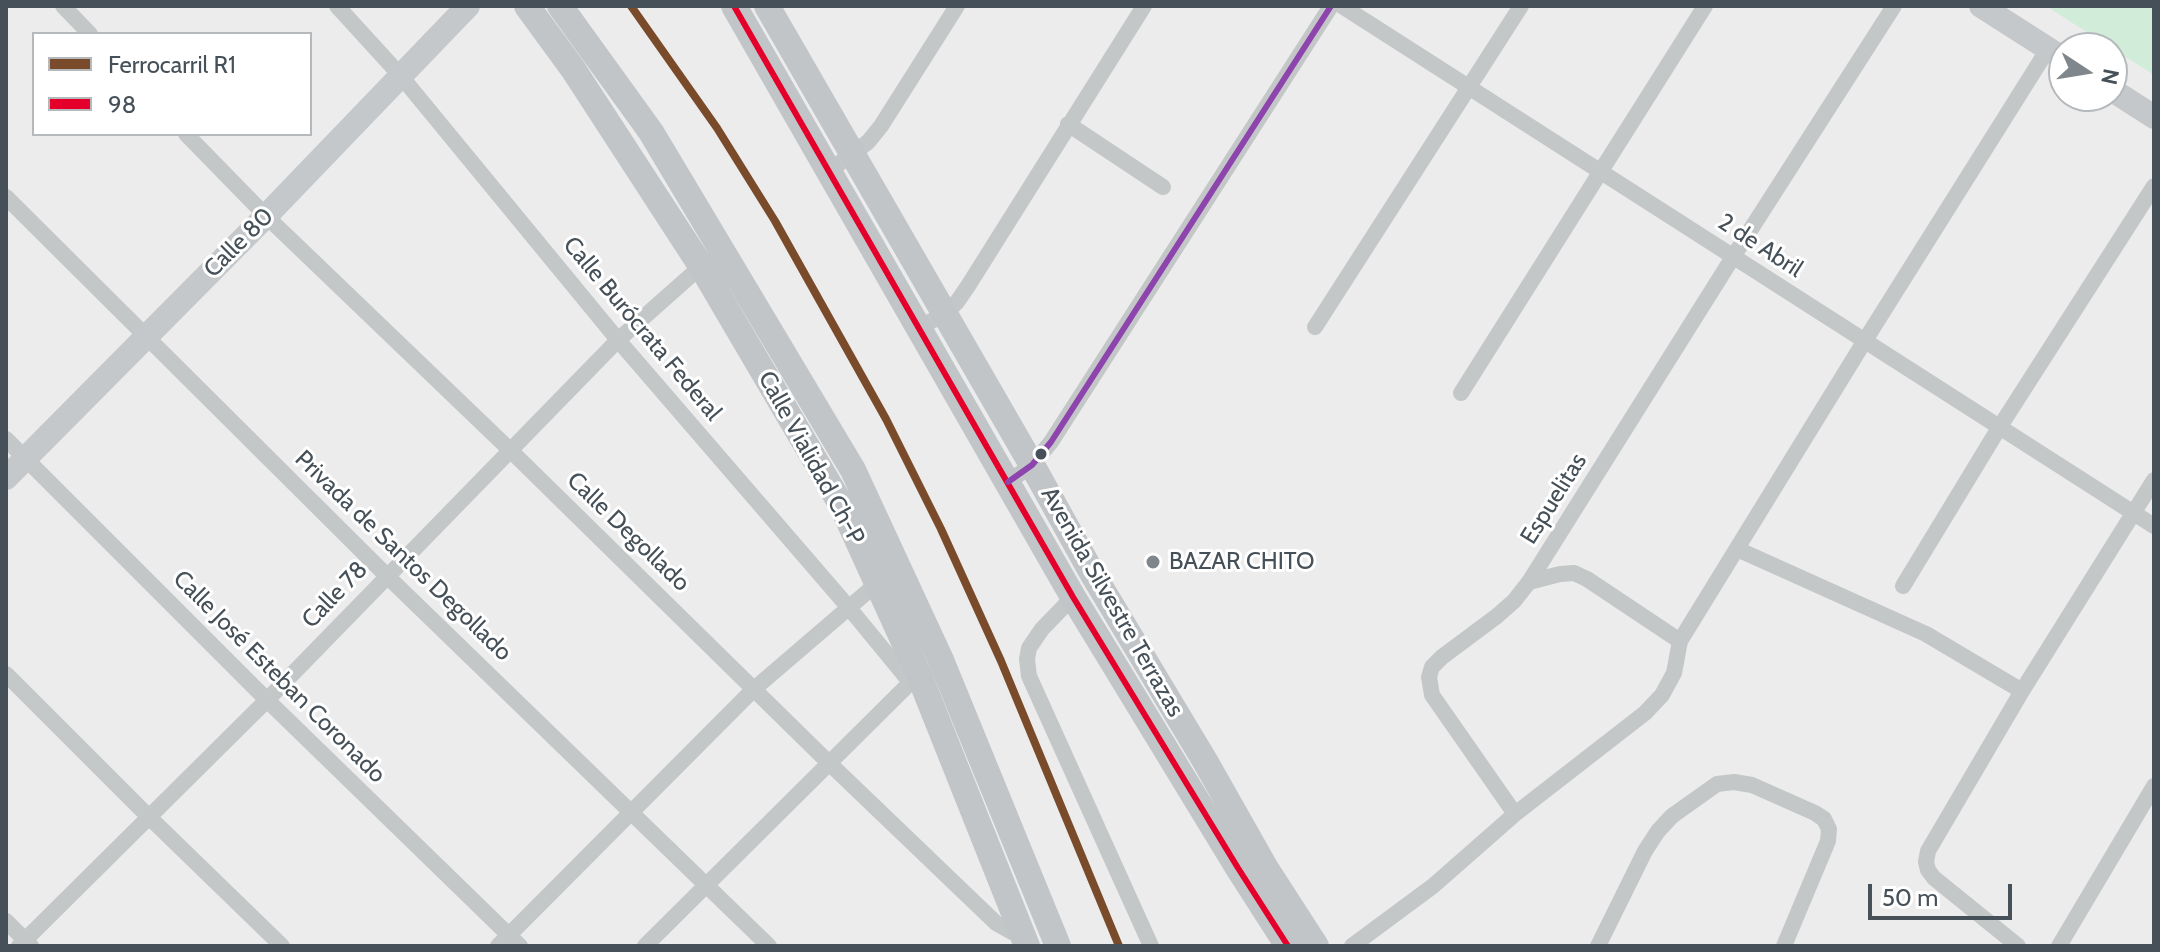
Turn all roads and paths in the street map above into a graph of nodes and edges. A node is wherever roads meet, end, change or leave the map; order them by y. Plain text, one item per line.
1 (63, 6) edge
2 (337, 6) edge
3 (468, 6) edge
4 (527, 6) edge
5 (560, 6) edge
6 (767, 6) edge
7 (957, 6) edge
8 (1144, 6) edge
9 (1331, 6) edge
10 (1342, 6) edge
11 (1521, 6) edge
12 (1705, 6) edge
13 (1894, 6) edge
14 (1981, 6) edge
15 (740, 9) edge
16 (88, 32) edge
17 (2048, 49) edge
18 (2048, 66) edge
19 (400, 75) junction
20 (1469, 88) junction
21 (2128, 100) edge
22 (2154, 117) edge
23 (1068, 124) junction
24 (188, 136) edge
25 (852, 154) junction
26 (829, 171) junction
27 (1600, 172) junction
28 (2154, 186) edge
29 (1163, 187) dead end
30 (6, 197) edge
31 (266, 216) junction
32 (723, 249) junction
33 (1733, 257) junction
34 (701, 266) junction
35 (944, 314) junction
36 (1315, 327) dead end
37 (919, 328) junction
38 (145, 337) junction
39 (618, 340) junction
40 (1864, 342) junction
41 (1461, 393) dead end
42 (1999, 428) junction
43 (6, 439) edge
44 (510, 450) junction
45 (25, 458) junction
46 (1032, 465) junction
47 (6, 478) edge
48 (2154, 480) edge
49 (1008, 482) junction
50 (2133, 514) junction
51 (2154, 526) edge
52 (1737, 549) junction
53 (898, 565) junction
54 (387, 576) junction
55 (1529, 582) junction
56 (877, 583) junction
57 (1903, 586) dead end
58 (1073, 597) junction
59 (850, 609) junction
60 (1680, 641) junction
61 (941, 660) junction
62 (6, 674) edge
63 (914, 678) junction
64 (754, 689) junction
65 (2022, 691) junction
66 (267, 700) junction
67 (828, 762) junction
68 (2154, 786) edge
69 (632, 812) junction
70 (1515, 814) junction
71 (148, 816) junction
72 (706, 884) junction
73 (1044, 914) junction
74 (6, 921) edge
75 (1024, 939) edge
76 (509, 942) edge
77 (25, 944) edge
78 (282, 946) edge
79 (645, 946) edge
80 (769, 946) edge
81 (1058, 946) edge
82 (1151, 946) edge
83 (1288, 946) edge
84 (1316, 946) edge
85 (1352, 946) edge
86 (1598, 946) edge
87 (1784, 946) edge
88 (2018, 946) edge
89 (2059, 946) edge

1 - 16 street
2 - 19 street, Calle Burócrata Federal
3 - 19 street, Calle 80
4 - 34 main road, Calle Vialidad Ch-P
5 - 32 main road, Calle Vialidad Ch-P
6 - 25 main road, Avenida Silvestre Terrazas
7 - 25 street
8 - 23 street
9 - 46 street
10 - 20 street, 2 de Abril
11 - 20 street
12 - 27 street
13 - 33 street, Espuelitas
14 - 17 street
15 - 26 main road, Avenida Silvestre Terrazas
18 - 40 street
19 - 31 street, Calle 80
19 - 39 street, Calle Burócrata Federal
20 - 27 street, 2 de Abril
20 - 36 street
21 - 22 street
23 - 29 street
23 - 35 street
24 - 31 street, Calle Degollado
25 - 26 street
25 - 35 main road, Avenida Silvestre Terrazas
26 - 37 main road, Avenida Silvestre Terrazas
27 - 33 street, 2 de Abril
27 - 41 street
28 - 42 street
30 - 38 street, Privada de Santos Degollado
31 - 38 street, Calle 80
31 - 44 street, Calle Degollado
32 - 34 street, Calle 78
32 - 53 main road, Calle Vialidad Ch-P
33 - 40 street, 2 de Abril
33 - 55 street, Espuelitas
34 - 39 street, Calle 78
34 - 56 main road, Calle Vialidad Ch-P
35 - 37 street
35 - 46 main road, Avenida Silvestre Terrazas
37 - 49 main road, Avenida Silvestre Terrazas
38 - 45 street, Calle 80
38 - 54 street, Privada de Santos Degollado
39 - 44 street, Calle 78
39 - 59 street, Calle Burócrata Federal
40 - 42 street, 2 de Abril
40 - 52 street
42 - 50 street, 2 de Abril
42 - 57 street
43 - 45 street, Calle José Esteban Coronado
44 - 54 street, Calle 78
44 - 64 street, Calle Degollado
45 - 47 street, Calle 80
45 - 66 street, Calle José Esteban Coronado
46 - 49 street
46 - 84 main road, Avenida Silvestre Terrazas
48 - 50 street
49 - 58 main road, Avenida Silvestre Terrazas
50 - 51 street, 2 de Abril
50 - 65 street
52 - 60 street
52 - 65 street
53 - 56 street
53 - 61 main road, Calle Vialidad Ch-P
54 - 66 street, Calle 78
54 - 69 street, Privada de Santos Degollado
55 - 60 street
55 - 70 street, Espuelitas
56 - 59 street
56 - 63 main road, Calle Vialidad Ch-P
58 - 82 street
58 - 83 main road, Avenida Silvestre Terrazas
59 - 63 street, Calle Burócrata Federal
59 - 64 street
60 - 70 street
61 - 63 street
61 - 73 main road, Calle Vialidad Ch-P
62 - 71 street
63 - 67 street
63 - 75 main road, Calle Vialidad Ch-P
64 - 67 street, Calle Degollado
64 - 69 street
65 - 88 street
66 - 71 street, Calle 78
66 - 76 street, Calle José Esteban Coronado
67 - 72 street
67 - 75 street, Calle Degollado
68 - 89 street
69 - 72 street, Privada de Santos Degollado
69 - 76 street
70 - 85 street
71 - 77 street, Calle 78
71 - 78 street
72 - 79 street
72 - 80 street, Privada de Santos Degollado
73 - 75 street
73 - 81 main road, Calle Vialidad Ch-P
74 - 77 street
86 - 87 street

